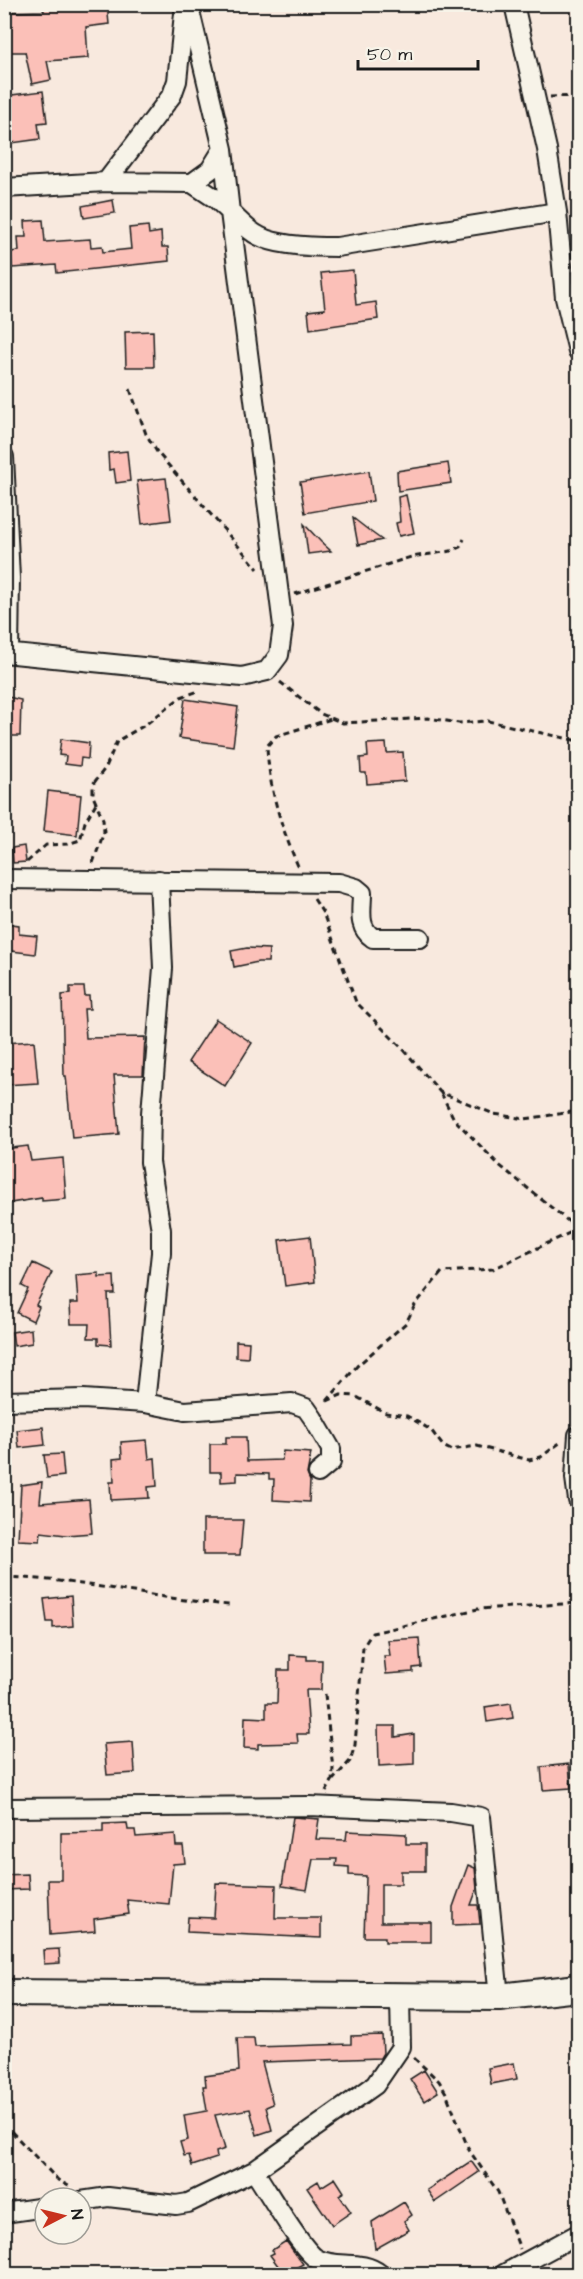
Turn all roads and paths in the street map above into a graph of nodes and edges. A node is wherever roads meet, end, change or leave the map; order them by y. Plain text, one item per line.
1 (187, 4) edge
2 (514, 4) edge
3 (579, 96) edge
4 (537, 100) junction
5 (223, 149) junction
6 (106, 183) junction
7 (192, 183) junction
8 (4, 188) edge
9 (230, 212) junction
10 (557, 212) junction
11 (579, 351) edge
12 (130, 388) dead end
13 (4, 457) edge
14 (5, 497) edge
15 (465, 539) dead end
16 (280, 597) junction
17 (7, 653) edge
18 (267, 671) junction
19 (201, 690) dead end
20 (331, 719) junction
21 (579, 741) edge
22 (96, 803) junction
23 (10, 879) edge
24 (87, 879) junction
25 (159, 880) junction
26 (304, 882) junction
27 (420, 938) dead end
28 (440, 1092) junction
29 (579, 1112) edge
30 (578, 1229) edge
31 (4, 1401) edge
32 (327, 1401) junction
33 (145, 1404) junction
34 (306, 1408) junction
35 (574, 1436) edge
36 (318, 1473) dead end
37 (579, 1500) edge
38 (4, 1577) edge
39 (579, 1603) edge
40 (230, 1605) dead end
41 (326, 1694) dead end
42 (332, 1781) junction
43 (309, 1806) junction
44 (4, 1808) edge
45 (579, 1988) edge
46 (4, 1993) edge
47 (400, 1997) junction
48 (499, 1997) junction
49 (401, 2047) junction
50 (4, 2124) edge
51 (254, 2171) junction
52 (66, 2186) edge
53 (93, 2196) edge
54 (33, 2209) edge
55 (4, 2213) edge
56 (579, 2234) edge
57 (525, 2265) junction
58 (380, 2274) edge
59 (504, 2274) edge

1 - 5 street
1 - 6 street
2 - 4 street
3 - 4 path
4 - 10 street
5 - 7 street
5 - 9 street
6 - 7 street
6 - 8 street
7 - 9 street
9 - 10 street
9 - 16 street
10 - 11 street
12 - 16 path
13 - 14 street
14 - 17 street
15 - 16 path
16 - 18 street
17 - 18 street
18 - 20 path
19 - 22 path
20 - 21 path
20 - 26 path
22 - 23 path
22 - 24 path
23 - 24 street
24 - 25 street
25 - 26 street
25 - 33 street
26 - 27 street
26 - 28 path
28 - 29 path
28 - 30 path
30 - 32 path
31 - 33 street
32 - 34 path
32 - 35 path
33 - 34 street
34 - 36 street
35 - 37 street
38 - 40 path
39 - 42 path
41 - 42 path
42 - 43 path
43 - 44 street
43 - 48 street
45 - 48 main road
46 - 47 main road
47 - 48 main road
47 - 49 street
49 - 51 street
49 - 57 path
50 - 52 path
51 - 53 street
51 - 58 street
54 - 55 street
56 - 57 street
57 - 59 street

